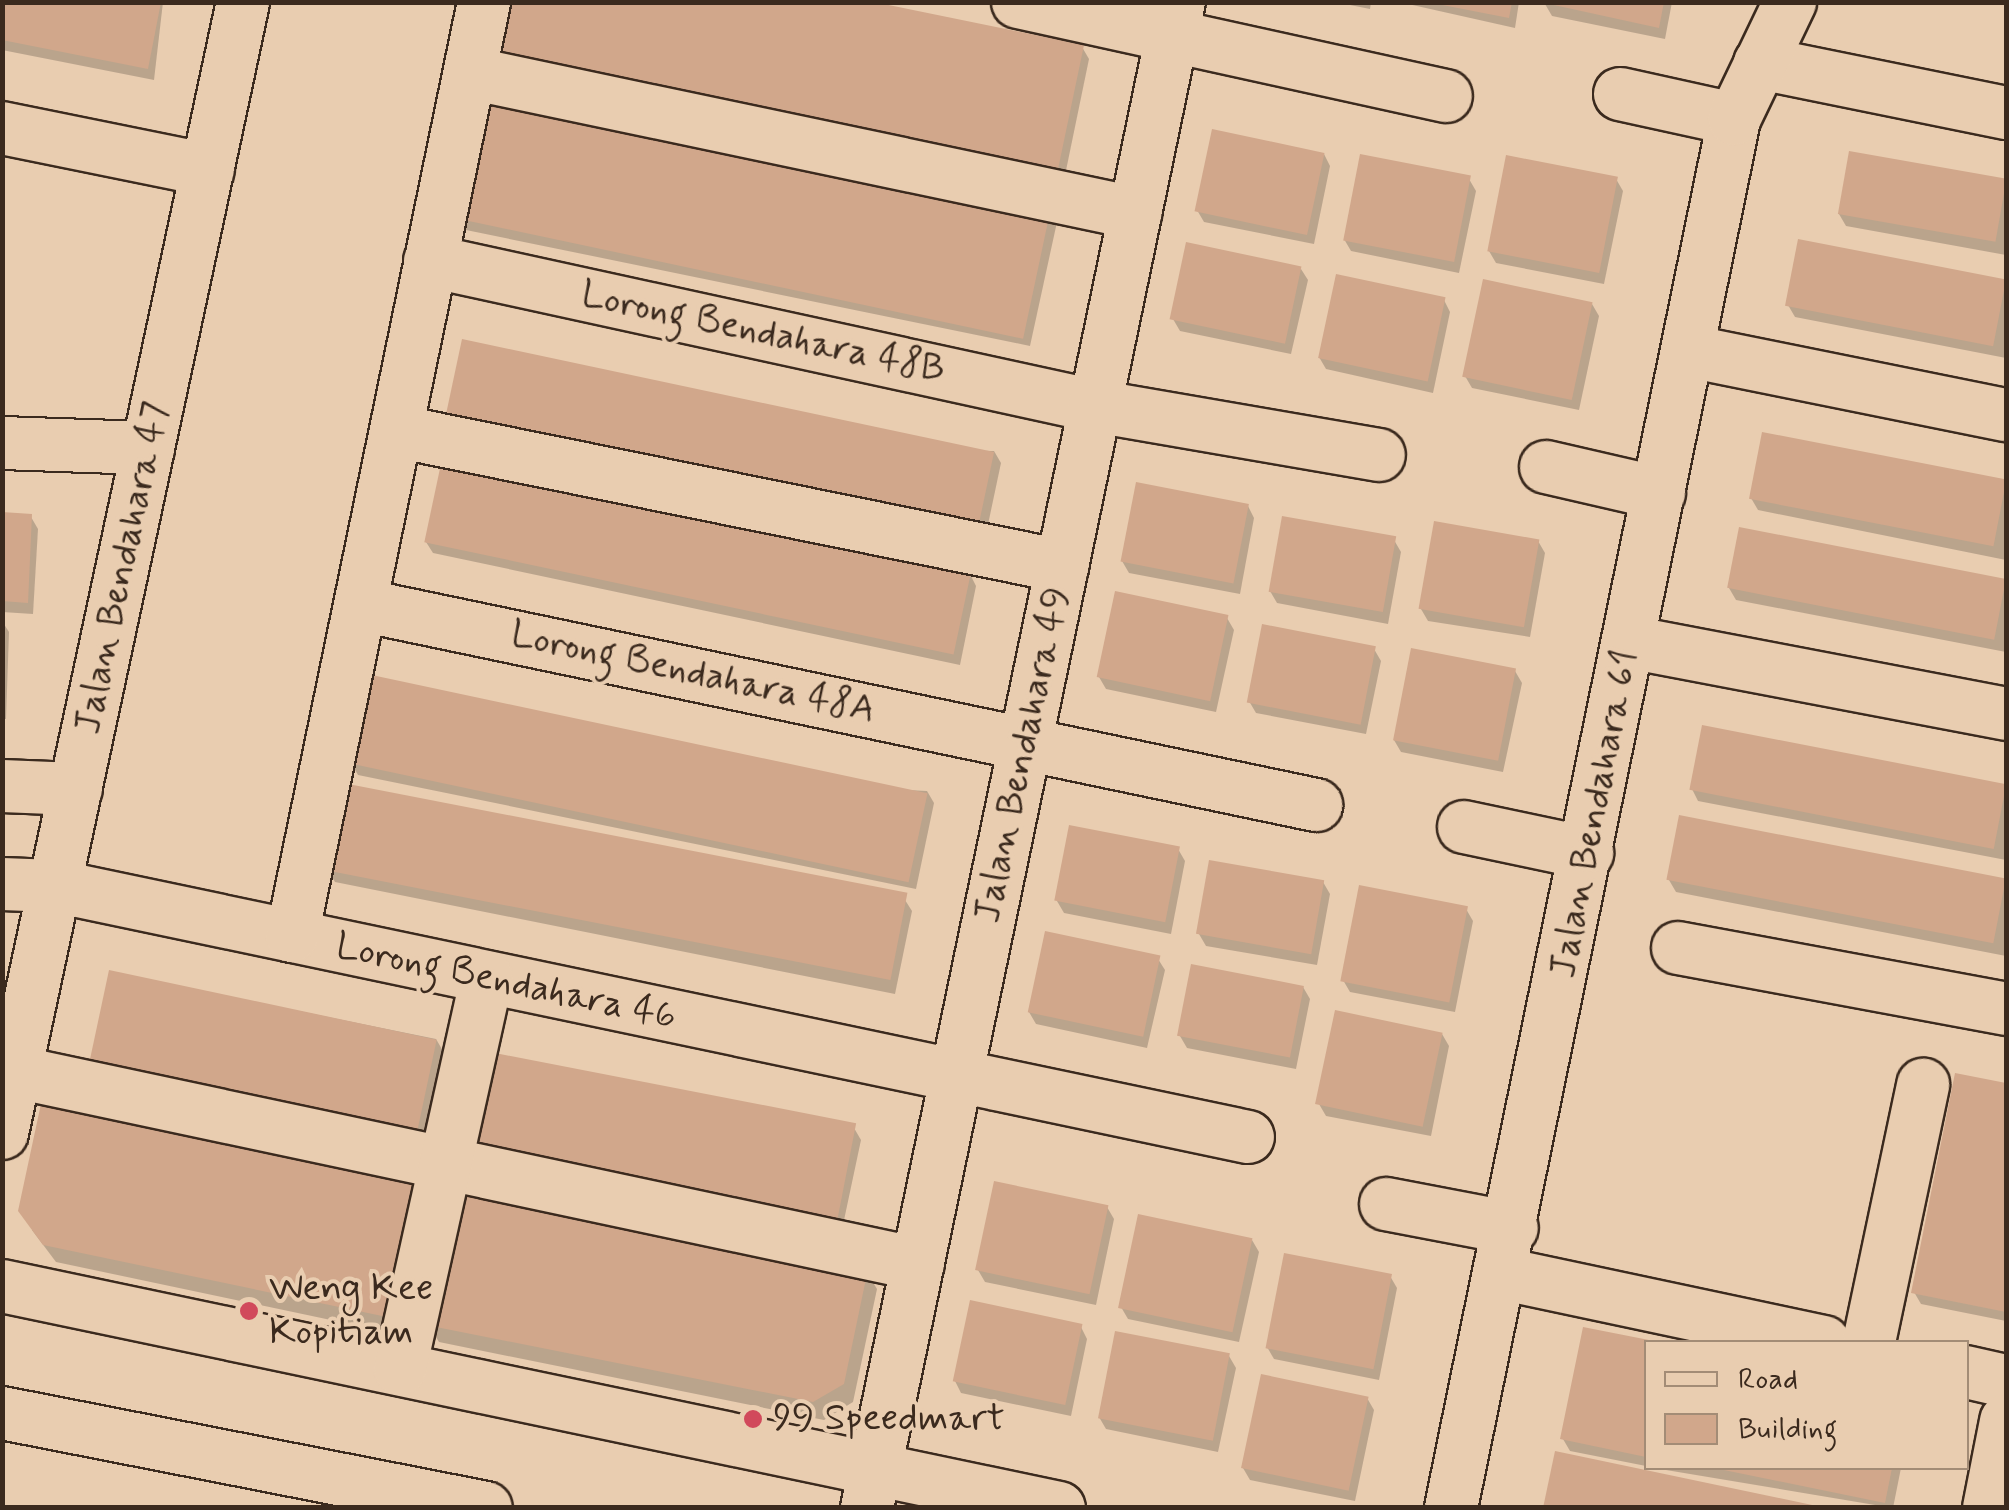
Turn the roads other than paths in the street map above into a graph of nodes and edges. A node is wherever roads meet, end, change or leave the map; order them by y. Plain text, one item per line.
1 (244, 2) edge
2 (484, 2) edge
3 (1018, 2) edge
4 (1790, 2) edge
5 (1175, 20) edge
6 (1760, 63) junction
7 (470, 73) junction
8 (1620, 94) dead end
9 (1446, 96) dead end
10 (2006, 112) edge
11 (1734, 119) junction
12 (2, 128) edge
13 (208, 170) junction
14 (1135, 213) junction
15 (430, 261) junction
16 (1688, 350) junction
17 (1095, 406) junction
18 (2006, 415) edge
19 (396, 431) junction
20 (2, 443) edge
21 (148, 448) junction
22 (1378, 454) dead end
23 (1546, 467) dead end
24 (1659, 493) junction
25 (1062, 566) junction
26 (361, 605) junction
27 (1630, 642) junction
28 (2006, 714) edge
29 (1025, 741) junction
30 (2, 786) edge
31 (76, 788) junction
32 (1316, 804) dead end
33 (1464, 827) dead end
34 (1587, 853) junction
35 (2, 884) edge
36 (55, 886) junction
37 (292, 936) junction
38 (1678, 948) dead end
39 (487, 978) junction
40 (2006, 1010) edge
41 (16, 1072) junction
42 (956, 1078) junction
43 (1924, 1084) dead end
44 (2, 1134) edge
45 (1248, 1137) dead end
46 (445, 1167) junction
47 (1386, 1204) dead end
48 (1508, 1251) junction
49 (918, 1264) junction
50 (2, 1286) edge
51 (1817, 1340) edge
52 (1869, 1340) edge
53 (400, 1369) junction
54 (1969, 1373) edge
55 (2006, 1381) edge
56 (2, 1413) edge
57 (2006, 1421) edge
58 (871, 1487) edge
59 (486, 1508) edge
60 (1058, 1508) edge
61 (1450, 1508) edge
62 (1989, 1508) edge

1 - 13 street, Jalan Bendahara 47
2 - 7 street
3 - 5 street
4 - 6 street, Jalan Bendahara 61
5 - 9 street
5 - 14 street, Jalan Bendahara 49
6 - 10 street
6 - 11 street, Jalan Bendahara 61
7 - 14 street
7 - 15 street
8 - 11 street
11 - 16 street, Jalan Bendahara 61
12 - 13 street
13 - 21 street, Jalan Bendahara 47
14 - 17 street, Jalan Bendahara 49
15 - 17 street, Lorong Bendahara 48B
15 - 19 street
16 - 18 street
16 - 24 street, Jalan Bendahara 61
17 - 22 street, Lorong Bendahara 48B
17 - 25 street, Jalan Bendahara 49
19 - 25 street
19 - 26 street
20 - 21 street
21 - 31 street, Jalan Bendahara 47
23 - 24 street
24 - 27 street, Jalan Bendahara 61
25 - 29 street, Jalan Bendahara 49
26 - 29 street, Lorong Bendahara 48A
26 - 37 street
27 - 28 street
27 - 34 street, Jalan Bendahara 61
29 - 32 street, Lorong Bendahara 48A
29 - 42 street, Jalan Bendahara 49
30 - 31 street
31 - 36 street, Jalan Bendahara 47
33 - 34 street
34 - 48 street, Jalan Bendahara 61
35 - 36 street, Lorong Bendahara 46
36 - 37 street, Lorong Bendahara 46
36 - 41 street, Jalan Bendahara 47
37 - 39 street, Lorong Bendahara 46
38 - 40 street
39 - 42 street, Lorong Bendahara 46
39 - 46 street
41 - 44 street, Jalan Bendahara 47
41 - 46 street
42 - 45 street, Lorong Bendahara 46
42 - 49 street, Jalan Bendahara 49
43 - 52 street
46 - 49 street
46 - 53 street
47 - 48 street
48 - 51 street
48 - 61 street, Jalan Bendahara 61
49 - 58 street, Jalan Bendahara 49
50 - 53 street
53 - 58 street
54 - 55 street
56 - 59 street
57 - 62 street
58 - 60 street

